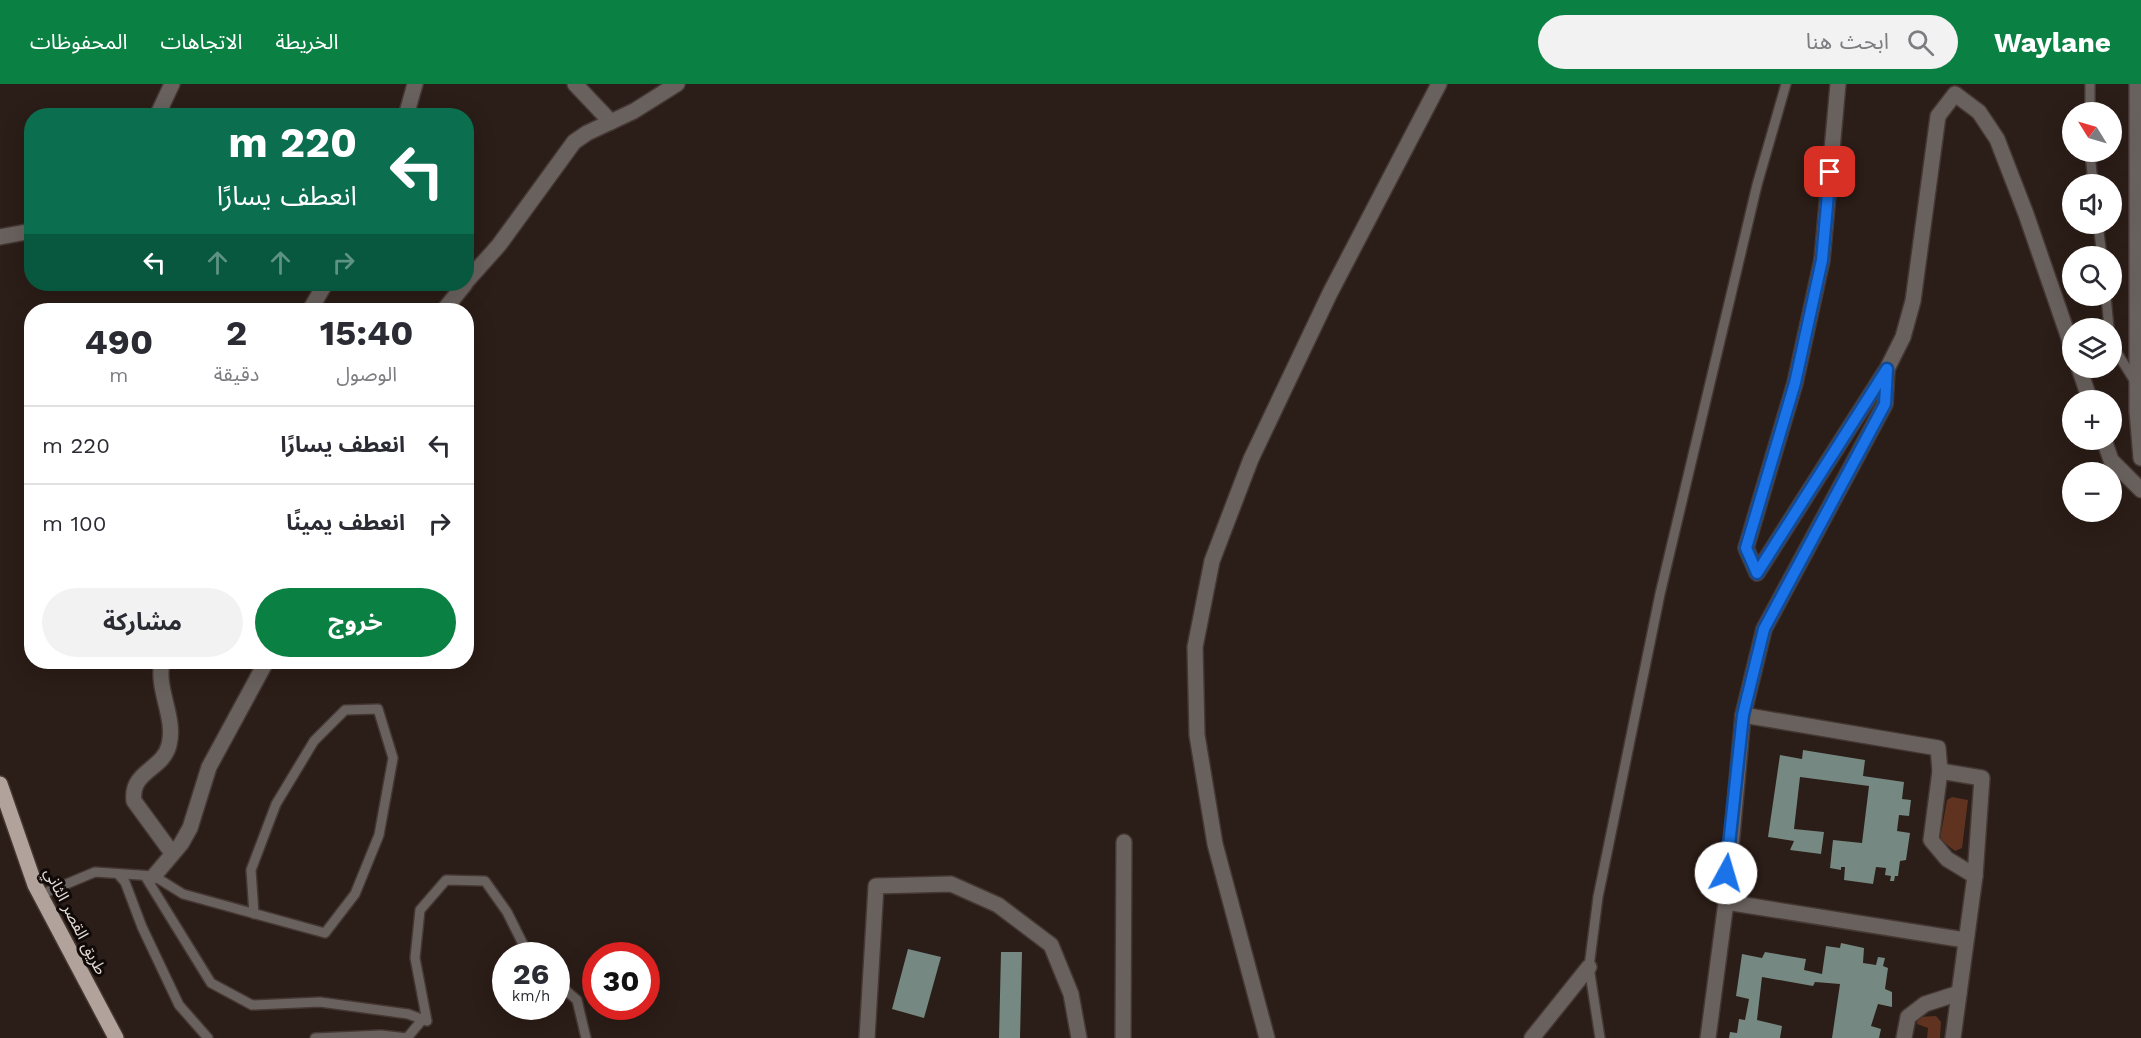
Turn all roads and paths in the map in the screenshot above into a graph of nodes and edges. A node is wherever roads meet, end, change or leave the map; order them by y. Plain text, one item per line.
1 (172, 84) edge
2 (415, 84) edge
3 (575, 84) edge
4 (677, 84) edge
5 (1438, 84) edge
6 (1786, 84) edge
7 (1838, 84) edge
8 (2090, 84) edge
9 (2137, 84) edge
10 (2090, 102) edge
11 (161, 108) edge
12 (408, 108) edge
13 (611, 122) junction
14 (24, 232) edge
15 (0, 237) edge
16 (474, 274) edge
17 (459, 291) edge
18 (450, 303) edge
19 (2062, 318) edge
20 (2122, 361) edge
21 (1887, 369) junction
22 (2137, 385) junction
23 (2108, 450) edge
24 (2141, 458) edge
25 (2141, 490) edge
26 (161, 669) edge
27 (262, 669) edge
28 (1743, 715) junction
29 (1940, 771) junction
30 (0, 784) edge
31 (1124, 842) dead end
32 (172, 853) junction
33 (118, 874) junction
34 (149, 876) junction
35 (1975, 876) junction
36 (40, 895) junction
37 (1726, 902) junction
38 (254, 914) junction
39 (1965, 940) junction
40 (522, 942) edge
41 (1590, 967) junction
42 (570, 993) edge
43 (1959, 993) junction
44 (422, 1020) junction
45 (116, 1038) edge
46 (208, 1038) edge
47 (315, 1038) edge
48 (586, 1038) edge
49 (867, 1038) edge
50 (1079, 1038) edge
51 (1123, 1038) edge
52 (1267, 1038) edge
53 (1532, 1038) edge
54 (1600, 1038) edge
55 (1708, 1038) edge
56 (1904, 1038) edge
57 (1953, 1038) edge

1 - 11 street
2 - 12 street
3 - 13 street
4 - 13 street
5 - 52 street
6 - 41 lane
7 - 21 street
8 - 10 lane
9 - 22 street
13 - 16 street
14 - 15 street
17 - 18 street
19 - 21 street
20 - 22 lane
21 - 28 street
22 - 24 street
23 - 25 street
26 - 32 street
27 - 32 street
28 - 29 street
28 - 37 street
29 - 35 street
29 - 35 street
30 - 36 main road, طريق القصر الثاني
31 - 51 street
32 - 34 street
33 - 34 lane
33 - 36 lane
33 - 46 lane
34 - 38 lane
34 - 44 lane
35 - 39 street
36 - 45 main road, طريق القصر الثاني
37 - 39 street
37 - 55 street
38 - 38 lane
39 - 43 street
40 - 44 lane
41 - 53 street
41 - 54 lane
42 - 48 lane
43 - 56 street
43 - 57 street
44 - 47 lane
49 - 50 street

